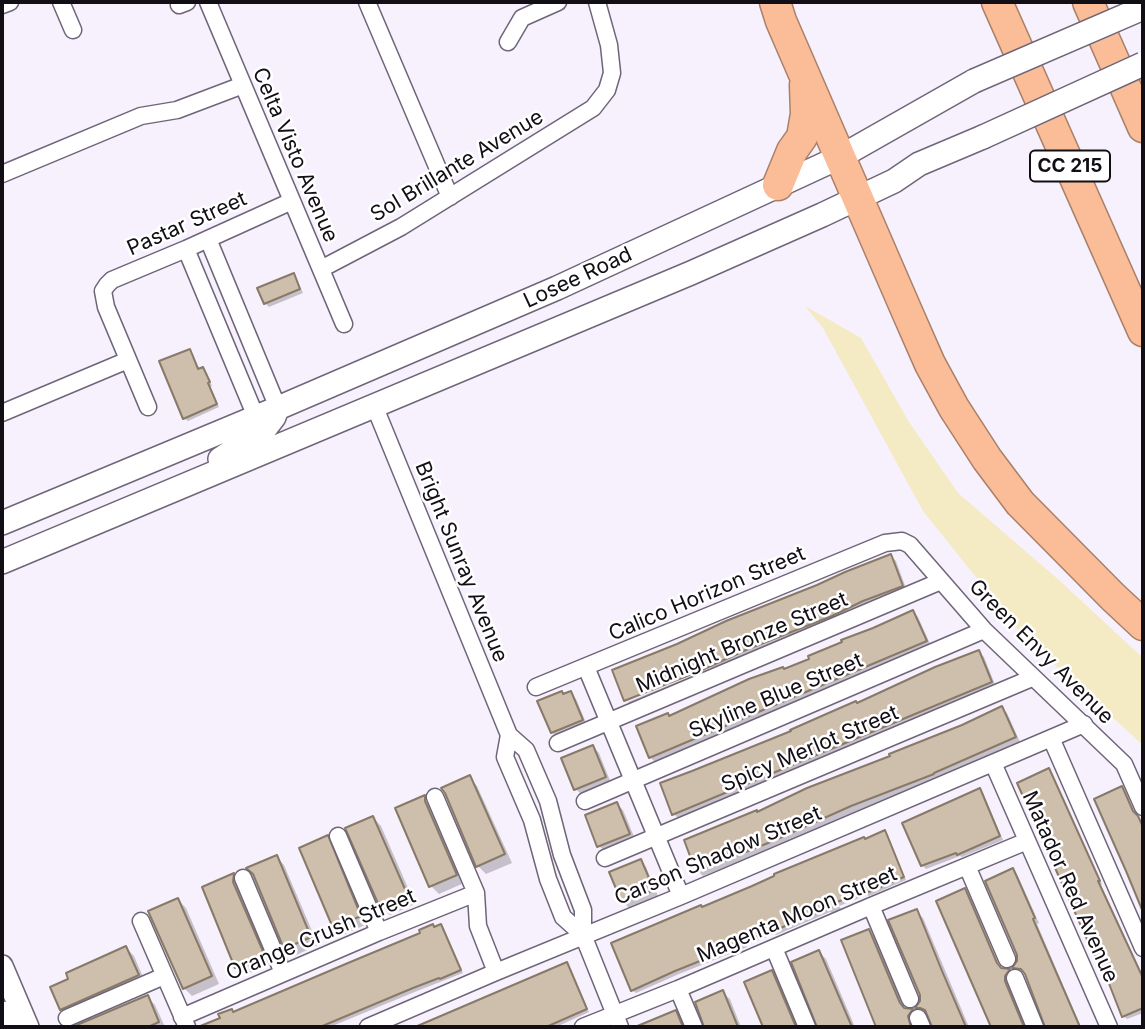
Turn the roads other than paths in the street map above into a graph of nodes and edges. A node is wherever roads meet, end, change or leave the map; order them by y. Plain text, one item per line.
1 (10, 2) edge
2 (61, 2) edge
3 (208, 2) edge
4 (367, 2) edge
5 (558, 2) edge
6 (597, 2) edge
7 (775, 2) edge
8 (997, 2) edge
9 (1087, 2) edge
10 (2, 5) edge
11 (1143, 8) edge
12 (73, 30) dead end
13 (508, 42) dead end
14 (1143, 64) edge
15 (804, 74) junction
16 (243, 85) junction
17 (1143, 127) edge
18 (841, 157) junction
19 (2, 174) edge
20 (778, 186) junction
21 (450, 197) junction
22 (859, 197) junction
23 (292, 201) junction
24 (208, 239) junction
25 (186, 249) junction
26 (321, 269) junction
27 (344, 324) dead end
28 (1143, 331) edge
29 (128, 360) junction
30 (374, 405) junction
31 (148, 407) dead end
32 (278, 408) junction
33 (2, 413) edge
34 (256, 417) junction
35 (174, 490) junction
36 (2, 523) edge
37 (895, 541) joint
38 (2, 562) edge
39 (941, 581) junction
40 (1143, 625) edge
41 (984, 630) junction
42 (586, 667) junction
43 (1032, 678) junction
44 (536, 687) dead end
45 (609, 723) junction
46 (1084, 724) junction
47 (1051, 738) junction
48 (558, 743) dead end
49 (993, 763) junction
50 (632, 779) junction
51 (435, 797) dead end
52 (585, 801) dead end
53 (1143, 807) edge
54 (338, 836) dead end
55 (656, 836) junction
56 (1027, 841) junction
57 (605, 858) dead end
58 (967, 866) junction
59 (243, 878) dead end
60 (476, 893) junction
61 (681, 896) junction
62 (871, 906) junction
63 (141, 921) dead end
64 (379, 932) junction
65 (583, 935) junction
66 (774, 948) junction
67 (1143, 948) edge
68 (1007, 959) dead end
69 (2, 967) edge
70 (496, 972) junction
71 (283, 973) junction
72 (164, 976) junction
73 (1014, 978) dead end
74 (678, 989) junction
75 (910, 999) dead end
76 (2, 1012) edge
77 (67, 1018) dead end
78 (618, 1020) edge
79 (185, 1022) edge
80 (8, 1027) edge
81 (28, 1027) edge
82 (368, 1027) edge
83 (583, 1027) edge
84 (694, 1027) edge
85 (807, 1027) edge
86 (1035, 1027) edge
87 (1109, 1027) edge

1 - 10 street
2 - 12 street
3 - 16 street, Celta Visto Avenue
4 - 21 street
5 - 13 street
6 - 21 street, Sol Brillante Avenue
7 - 15 highway
8 - 28 highway, CC 215
9 - 17 highway
11 - 18 main road, Losee Road, bridge
14 - 22 main road, Losee Road, bridge
15 - 18 highway
15 - 20 highway
16 - 19 street
16 - 23 street, Celta Visto Avenue
18 - 20 main road, Losee Road
18 - 22 highway
20 - 32 main road, Losee Road
21 - 26 street, Sol Brillante Avenue
22 - 30 main road, Losee Road
22 - 40 highway
23 - 24 street, Pastar Street
23 - 26 street, Celta Visto Avenue
24 - 25 street, Pastar Street
24 - 32 street
25 - 29 street, Pastar Street
25 - 34 street
26 - 27 street, Celta Visto Avenue
29 - 31 street
29 - 33 street
30 - 35 main road, Losee Road
30 - 65 street, Bright Sunray Avenue
32 - 34 main road, Losee Road
32 - 35 main road
34 - 36 main road, Losee Road
35 - 38 main road, Losee Road
37 - 39 street, Green Envy Avenue
37 - 42 street, Calico Horizon Street
39 - 41 street, Green Envy Avenue
39 - 45 street, Midnight Bronze Street
41 - 43 street, Green Envy Avenue
41 - 50 street, Skyline Blue Street
42 - 44 street, Calico Horizon Street
42 - 45 street
43 - 46 street, Green Envy Avenue
43 - 55 street, Spicy Merlot Street
45 - 48 street, Midnight Bronze Street
45 - 50 street
46 - 47 street, Carson Shadow Street
46 - 53 street, Green Envy Avenue
47 - 49 street, Carson Shadow Street
47 - 67 street
49 - 56 street, Matador Red Avenue
49 - 61 street, Carson Shadow Street
50 - 52 street, Skyline Blue Street
50 - 55 street
51 - 60 street
54 - 64 street
55 - 57 street, Spicy Merlot Street
55 - 61 street
56 - 58 street, Magenta Moon Street
56 - 87 street, Matador Red Avenue
58 - 62 street, Magenta Moon Street
58 - 68 street
59 - 71 street
60 - 64 street, Orange Crush Street
60 - 70 street
61 - 65 street, Carson Shadow Street
62 - 66 street, Magenta Moon Street
62 - 75 street
63 - 72 street
64 - 71 street, Orange Crush Street
65 - 70 street, Carson Shadow Street
65 - 78 street, Bright Sunray Avenue
66 - 74 street, Magenta Moon Street
66 - 85 street
69 - 81 street
70 - 82 street, Carson Shadow Street
71 - 79 street, Orange Crush Street
72 - 77 street
72 - 79 street
73 - 86 street
74 - 78 street, Magenta Moon Street
74 - 84 street
76 - 80 street
78 - 83 street, Magenta Moon Street

